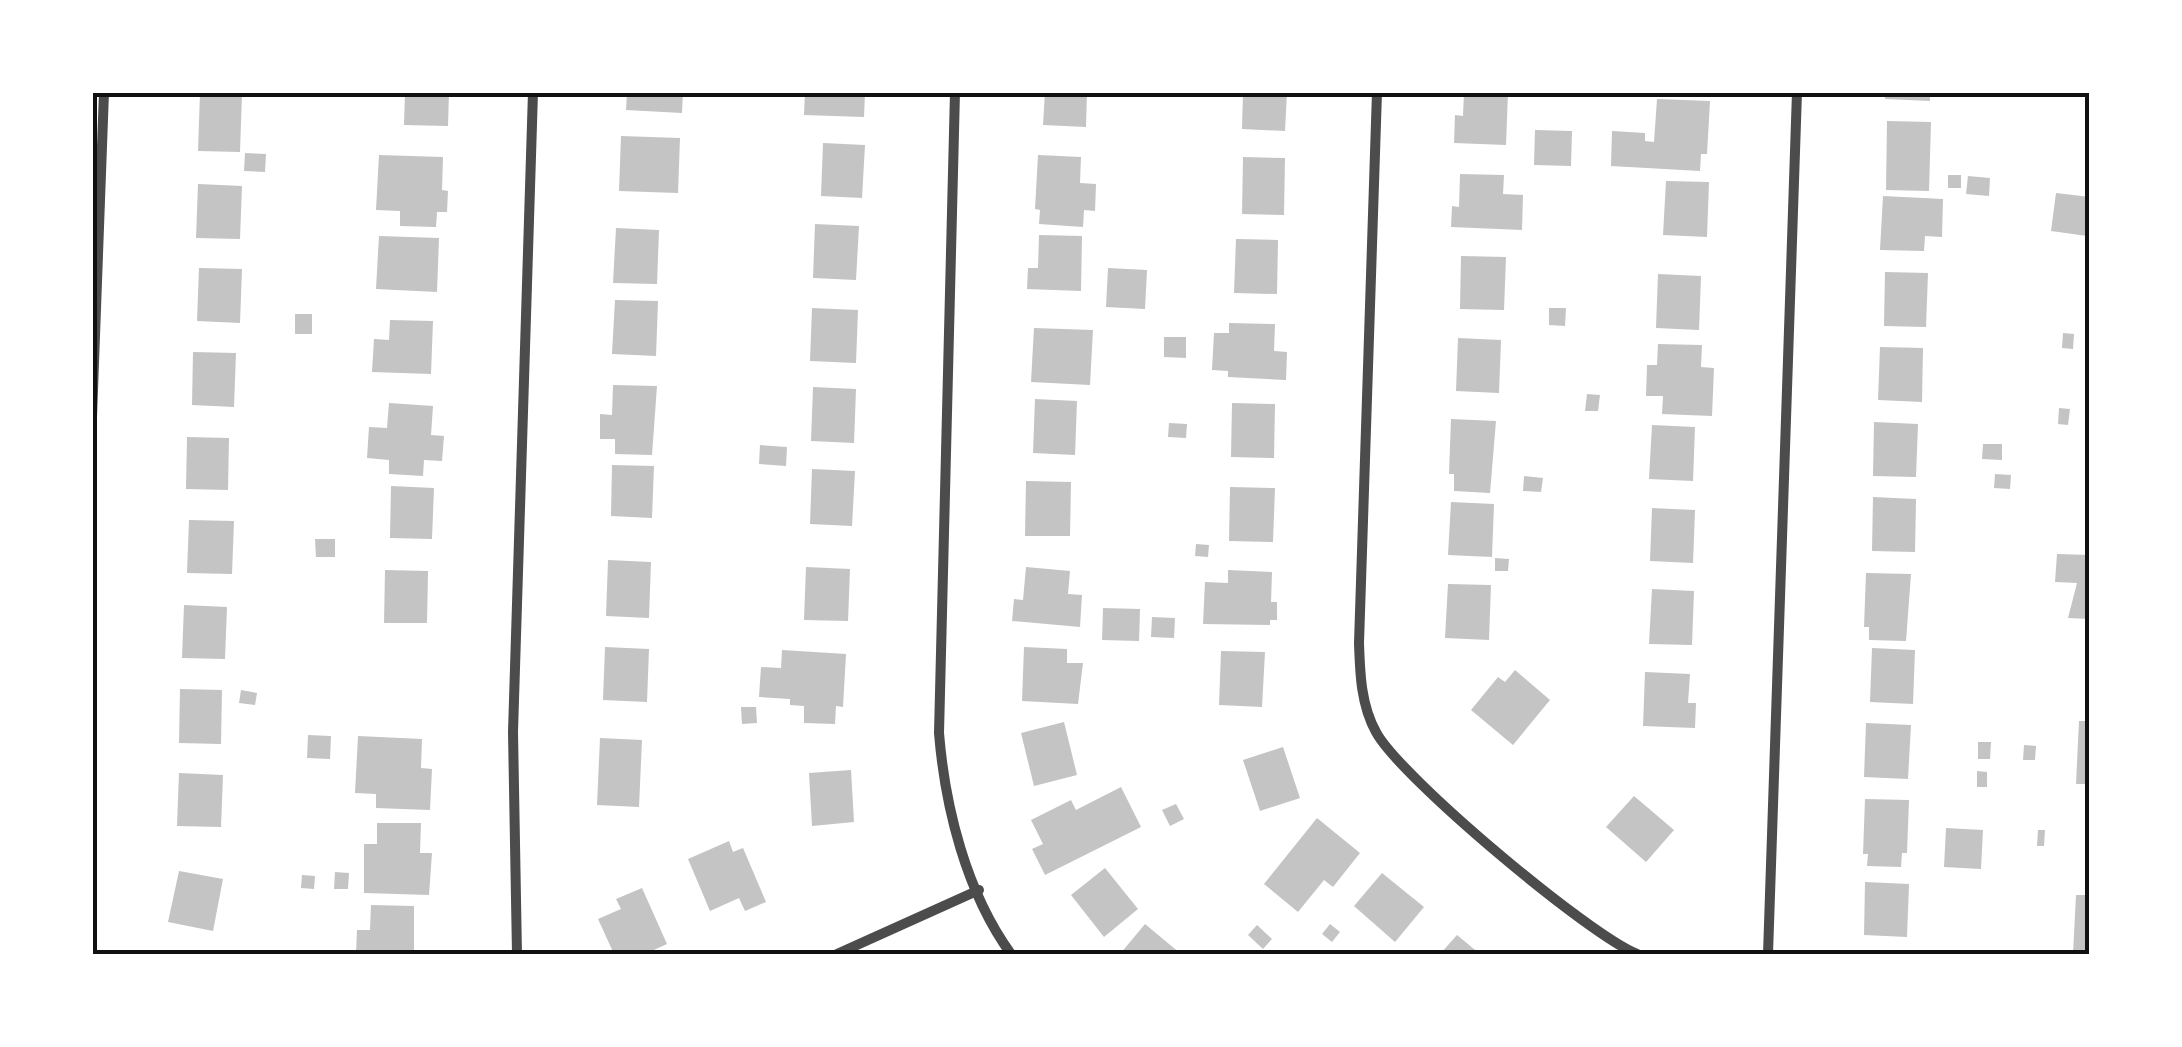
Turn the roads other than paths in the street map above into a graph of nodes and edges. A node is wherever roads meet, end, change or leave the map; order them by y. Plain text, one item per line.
1 (104, 92) edge
2 (533, 92) edge
3 (955, 92) edge
4 (1376, 92) edge
5 (1797, 92) edge
6 (92, 417) edge
7 (979, 890) junction
8 (516, 954) edge
9 (836, 954) edge
10 (1011, 954) edge
11 (1637, 954) edge
12 (1768, 954) edge

1 - 6 street
2 - 8 street
3 - 7 street
4 - 11 street
5 - 12 street
7 - 9 street
7 - 10 street

